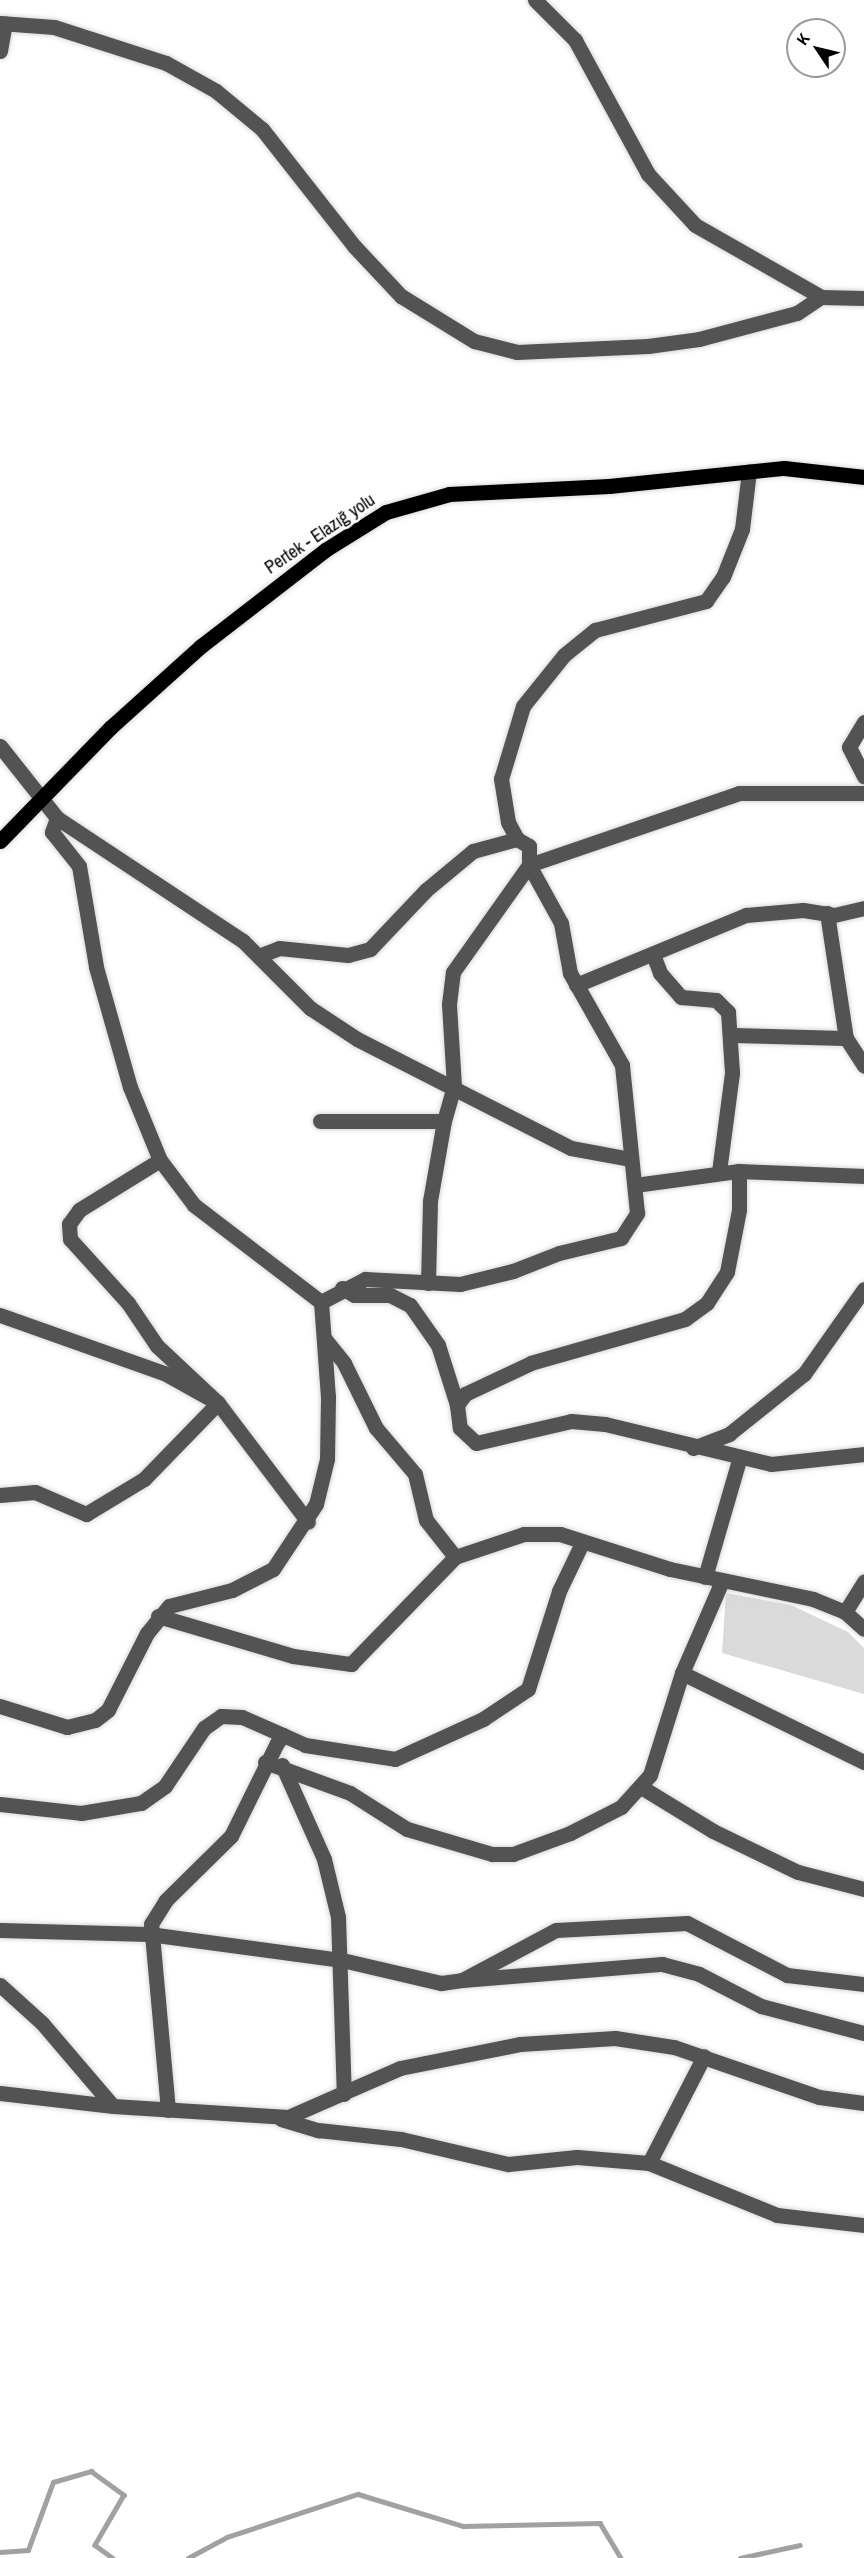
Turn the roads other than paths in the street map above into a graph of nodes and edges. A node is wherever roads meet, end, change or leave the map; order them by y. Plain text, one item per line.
1 (535, 0) edge
2 (2, 23) edge
3 (0, 51) edge
4 (821, 297) junction
5 (864, 298) edge
6 (749, 471) junction
7 (864, 477) edge
8 (864, 722) edge
9 (0, 746) edge
10 (864, 776) edge
11 (864, 793) edge
12 (42, 795) junction
13 (57, 818) junction
14 (517, 839) junction
15 (0, 841) edge
16 (529, 865) junction
17 (864, 908) edge
18 (827, 914) junction
19 (261, 955) junction
20 (654, 957) junction
21 (576, 986) junction
22 (732, 1035) junction
23 (846, 1038) junction
24 (864, 1066) edge
25 (454, 1086) junction
26 (320, 1121) dead end
27 (444, 1121) junction
28 (631, 1159) junction
29 (160, 1160) junction
30 (739, 1171) junction
31 (719, 1172) junction
32 (864, 1176) edge
33 (634, 1185) junction
34 (428, 1282) junction
35 (342, 1288) junction
36 (864, 1289) edge
37 (321, 1302) junction
38 (0, 1315) edge
39 (324, 1338) junction
40 (218, 1403) junction
41 (457, 1405) junction
42 (693, 1448) junction
43 (864, 1454) edge
44 (739, 1460) junction
45 (0, 1495) edge
46 (308, 1521) junction
47 (582, 1543) junction
48 (455, 1557) junction
49 (705, 1577) junction
50 (722, 1581) junction
51 (864, 1582) edge
52 (845, 1612) junction
53 (158, 1616) junction
54 (864, 1629) edge
55 (682, 1673) junction
56 (0, 1706) edge
57 (283, 1735) junction
58 (265, 1762) junction
59 (864, 1762) edge
60 (282, 1765) junction
61 (641, 1787) junction
62 (0, 1804) edge
63 (864, 1889) edge
64 (0, 1930) edge
65 (149, 1934) junction
66 (342, 1960) junction
67 (462, 1980) junction
68 (864, 1984) edge
69 (0, 1985) edge
70 (864, 2033) edge
71 (704, 2056) junction
72 (0, 2093) edge
73 (344, 2094) junction
74 (864, 2103) edge
75 (113, 2106) junction
76 (168, 2110) junction
77 (274, 2117) junction
78 (650, 2163) junction
79 (864, 2225) edge

1 - 4 street
2 - 3 street
2 - 4 street
4 - 5 street
6 - 7 main road, Pertek - Elazığ yolu
6 - 12 main road, Pertek - Elazığ yolu
6 - 14 street
8 - 10 street
9 - 12 street
11 - 16 street
12 - 13 street
12 - 15 main road, Pertek - Elazığ yolu
13 - 19 street
13 - 29 street
14 - 16 street
14 - 19 street
16 - 21 street
16 - 25 street
17 - 18 street
18 - 20 street
18 - 23 street
19 - 25 street
20 - 21 street
20 - 22 street
21 - 28 street
22 - 23 street
22 - 31 street
23 - 24 street
25 - 27 street
25 - 28 street
26 - 27 street
27 - 34 street
28 - 33 street
29 - 37 street
29 - 40 street
30 - 31 street
30 - 32 street
30 - 41 street
31 - 33 street
33 - 34 street
34 - 35 street
35 - 37 street
35 - 41 street
36 - 42 street
37 - 39 street
38 - 40 street
39 - 46 street
39 - 48 street
40 - 45 street
40 - 46 street
41 - 42 street
42 - 44 street
43 - 44 street
44 - 49 street
46 - 53 street
47 - 48 street
47 - 49 street
47 - 57 street
48 - 53 street
49 - 50 street
50 - 52 street
50 - 55 street
51 - 52 street
52 - 54 street
53 - 56 street
55 - 59 street
55 - 61 street
57 - 58 street
57 - 62 street
58 - 60 street
58 - 65 street
60 - 61 street
60 - 66 street
61 - 63 street
64 - 65 street
65 - 66 street
65 - 76 street
66 - 67 street
66 - 73 street
67 - 68 street
67 - 70 street
69 - 75 street
71 - 73 street
71 - 74 street
71 - 78 street
72 - 75 street
73 - 77 street
75 - 76 street
76 - 77 street
77 - 78 street
78 - 79 street

